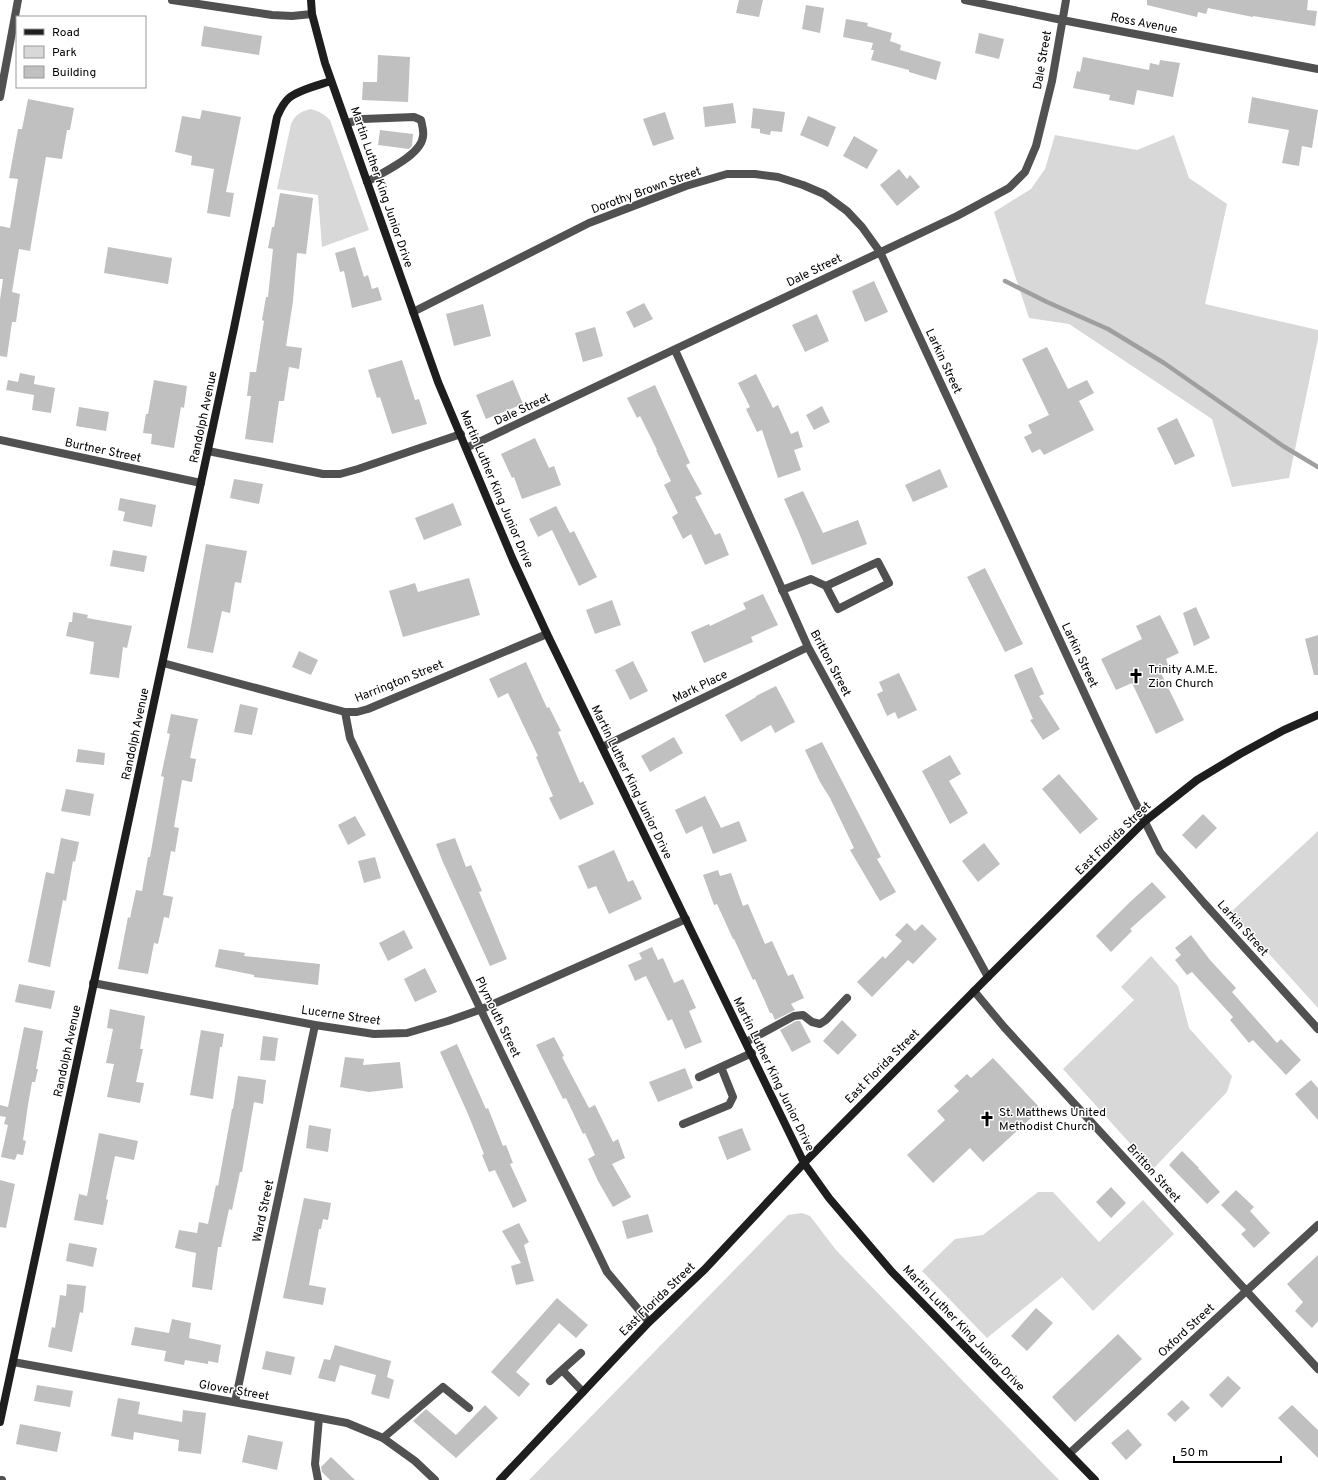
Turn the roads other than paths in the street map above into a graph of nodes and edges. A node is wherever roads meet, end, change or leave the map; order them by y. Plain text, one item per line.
1 (18, 0) edge
2 (172, 0) edge
3 (311, 0) edge
4 (965, 0) edge
5 (1066, 0) edge
6 (312, 14) junction
7 (1062, 20) junction
8 (1318, 68) edge
9 (331, 81) junction
10 (0, 97) edge
11 (347, 124) junction
12 (367, 182) junction
13 (880, 252) junction
14 (413, 312) junction
15 (675, 350) junction
16 (460, 434) junction
17 (0, 440) edge
18 (466, 448) junction
19 (208, 451) junction
20 (201, 483) junction
21 (826, 586) junction
22 (782, 590) junction
23 (547, 634) junction
24 (808, 647) junction
25 (163, 663) junction
26 (345, 712) junction
27 (1318, 715) edge
28 (602, 747) junction
29 (1145, 821) junction
30 (686, 919) junction
31 (988, 977) junction
32 (93, 983) junction
33 (974, 991) junction
34 (847, 998) dead end
35 (482, 1009) junction
36 (315, 1025) junction
37 (1318, 1028) edge
38 (746, 1042) junction
39 (752, 1053) junction
40 (722, 1067) junction
41 (699, 1077) dead end
42 (683, 1124) dead end
43 (804, 1163) junction
44 (1318, 1225) edge
45 (1245, 1291) junction
46 (649, 1322) junction
47 (580, 1353) dead end
48 (13, 1362) junction
49 (1318, 1369) edge
50 (562, 1370) junction
51 (550, 1381) dead end
52 (583, 1392) junction
53 (235, 1402) junction
54 (469, 1408) dead end
55 (319, 1418) junction
56 (0, 1422) edge
57 (383, 1438) junction
58 (1070, 1453) junction
59 (318, 1480) edge
60 (435, 1480) edge
61 (500, 1480) edge
62 (1095, 1480) edge

1 - 10 street
2 - 6 street
3 - 6 main road, Martin Luther King Junior Drive
4 - 7 street, Ross Avenue
5 - 7 street, Dale Street
6 - 9 main road, Martin Luther King Junior Drive
7 - 8 street, Ross Avenue
7 - 13 street, Dale Street
9 - 11 main road, Martin Luther King Junior Drive
9 - 19 main road, Randolph Avenue
11 - 12 main road, Martin Luther King Junior Drive
11 - 12 street
12 - 14 main road, Martin Luther King Junior Drive
13 - 14 street, Dorothy Brown Street
13 - 15 street, Dale Street
13 - 29 street, Larkin Street
14 - 16 main road, Martin Luther King Junior Drive
15 - 18 street, Dale Street
15 - 22 street, Britton Street
16 - 18 main road, Martin Luther King Junior Drive
16 - 19 street
17 - 20 street, Burtner Street
18 - 23 main road, Martin Luther King Junior Drive
19 - 20 main road, Randolph Avenue
20 - 25 main road, Randolph Avenue
21 - 21 street
21 - 22 street
22 - 24 street, Britton Street
23 - 26 street, Harrington Street
23 - 28 main road, Martin Luther King Junior Drive
24 - 28 street, Mark Place
24 - 31 street, Britton Street
25 - 26 street, Harrington Street
25 - 32 main road, Randolph Avenue
26 - 35 street, Plymouth Street
27 - 29 main road, East Florida Street
28 - 30 main road, Martin Luther King Junior Drive
29 - 31 main road, East Florida Street
29 - 37 street, Larkin Street
30 - 35 street, Lucerne Street
30 - 38 main road, Martin Luther King Junior Drive
31 - 33 main road, East Florida Street
32 - 36 street, Lucerne Street
32 - 48 main road, Randolph Avenue
33 - 43 main road, East Florida Street
33 - 45 street, Britton Street
34 - 38 street
35 - 36 street, Lucerne Street
35 - 46 street, Plymouth Street
36 - 53 street, Ward Street
38 - 39 main road, Martin Luther King Junior Drive
39 - 40 street
39 - 43 main road, Martin Luther King Junior Drive
40 - 41 street
40 - 42 street
43 - 46 main road, East Florida Street
43 - 58 main road, Martin Luther King Junior Drive
44 - 45 street, Oxford Street
45 - 49 street, Britton Street
45 - 58 street, Oxford Street
46 - 52 main road, East Florida Street
47 - 50 street
48 - 53 street, Glover Street
48 - 56 main road, Randolph Avenue
50 - 51 street
50 - 52 street
52 - 61 main road, East Florida Street
53 - 55 street, Glover Street
54 - 57 street
55 - 57 street, Glover Street
55 - 59 street
57 - 60 street, Glover Street
58 - 62 main road, Martin Luther King Junior Drive

